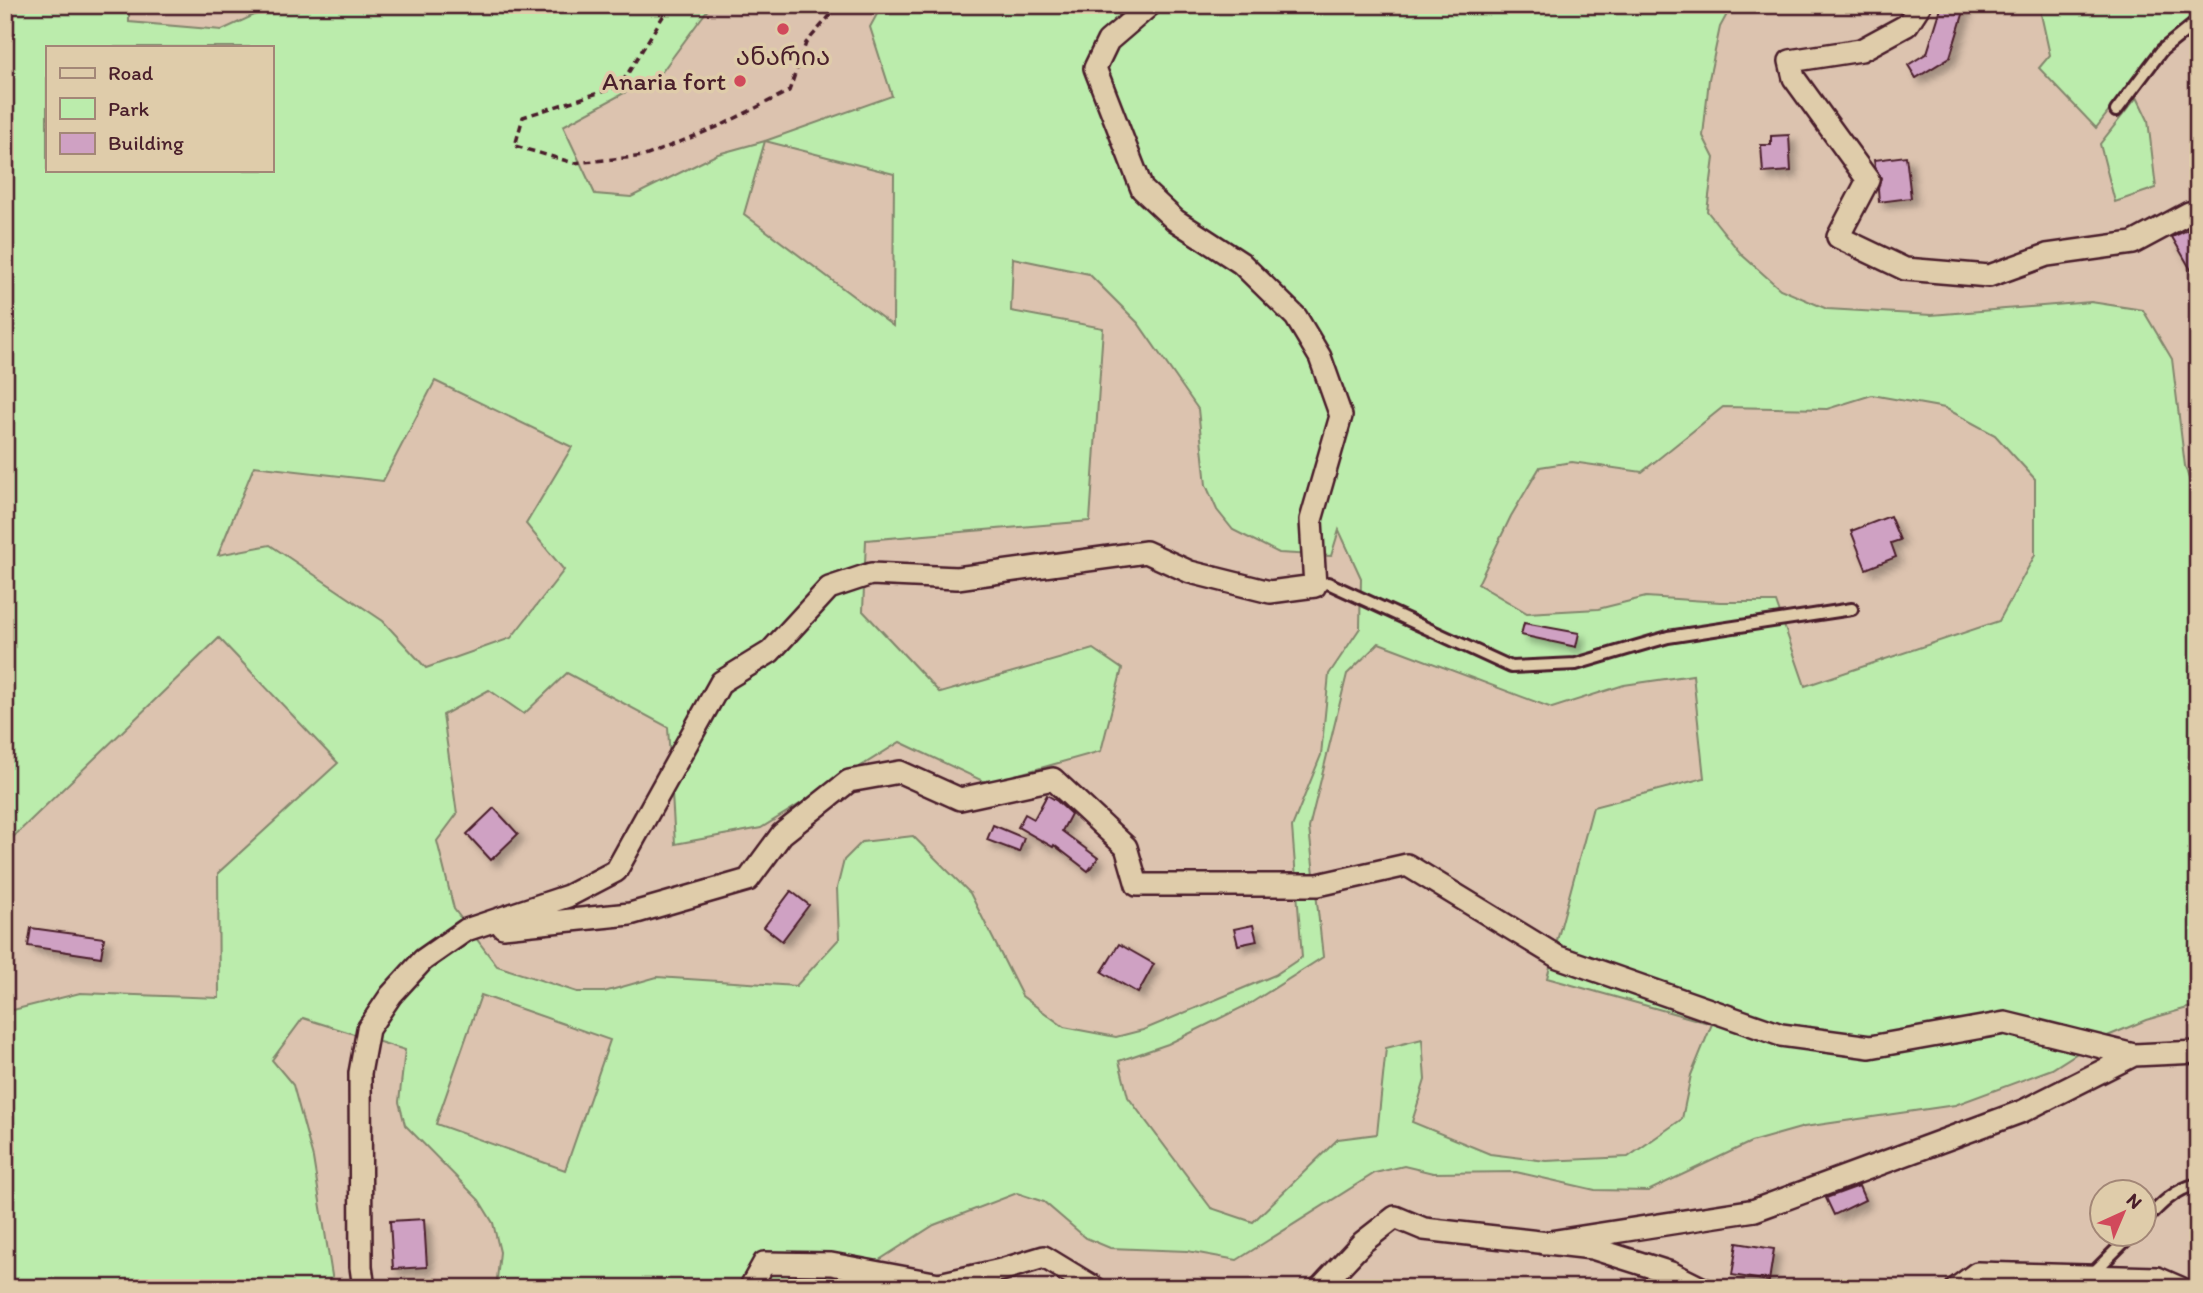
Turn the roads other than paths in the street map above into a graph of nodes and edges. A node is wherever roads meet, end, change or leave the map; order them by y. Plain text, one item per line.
1 (1150, 5) edge
2 (1920, 5) edge
3 (2198, 21) edge
4 (2116, 111) dead end
5 (2198, 212) edge
6 (1315, 586) junction
7 (1852, 609) dead end
8 (466, 930) junction
9 (2198, 1052) edge
10 (2134, 1055) junction
11 (2198, 1184) edge
12 (2158, 1207) edge
13 (1543, 1243) junction
14 (2118, 1248) edge
15 (2089, 1277) junction
16 (364, 1288) edge
17 (750, 1288) edge
18 (1095, 1288) edge
19 (1320, 1288) edge
20 (1701, 1288) edge
21 (1957, 1288) edge
22 (2180, 1288) edge

1 - 6 street
2 - 5 street
3 - 4 lane
6 - 7 lane
6 - 8 street
8 - 10 street
8 - 16 street
9 - 10 street
10 - 13 street
11 - 12 lane
13 - 19 street
13 - 20 street
14 - 15 lane
15 - 21 street
15 - 22 street
17 - 18 street

